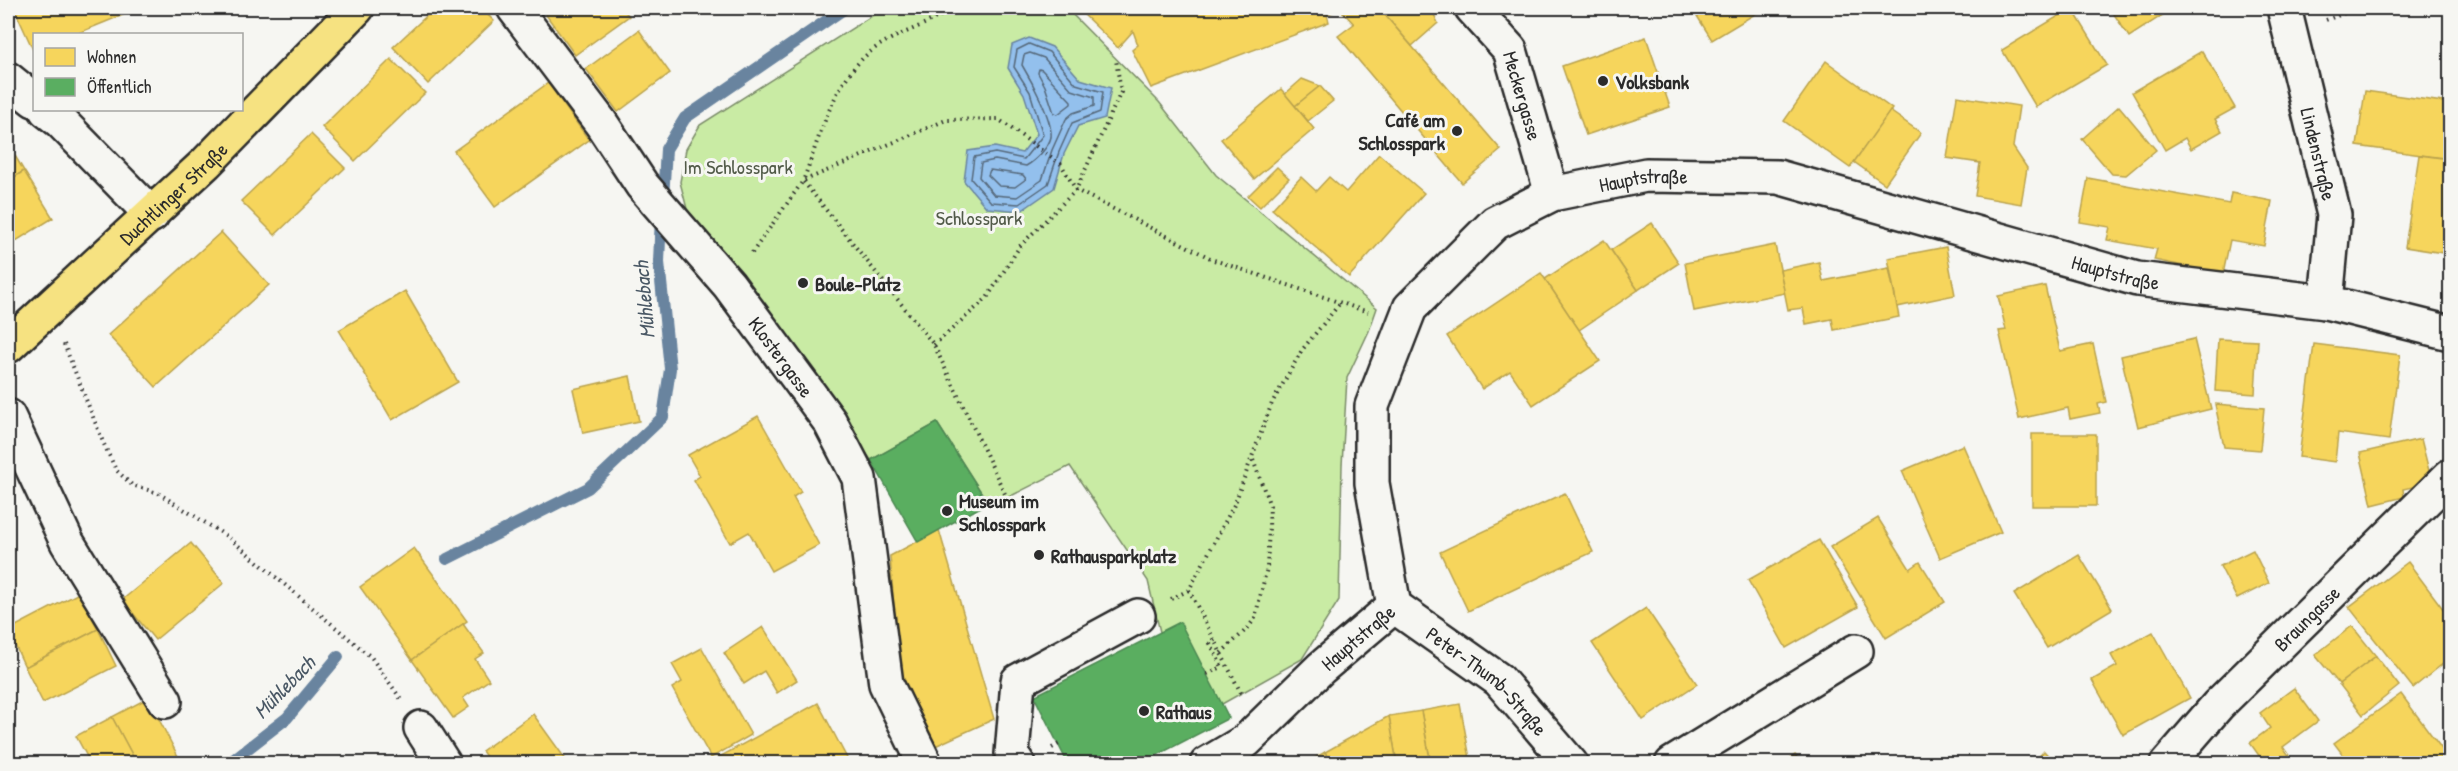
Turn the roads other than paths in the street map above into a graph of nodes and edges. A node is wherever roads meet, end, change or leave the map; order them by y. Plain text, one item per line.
1 (357, 8) edge
2 (514, 8) edge
3 (1473, 8) edge
4 (2284, 8) edge
5 (8, 79) edge
6 (33, 99) edge
7 (47, 111) edge
8 (1552, 194) junction
9 (152, 215) junction
10 (2326, 302) junction
11 (2451, 333) edge
12 (8, 346) edge
13 (8, 416) edge
14 (2451, 476) edge
15 (1394, 606) junction
16 (1138, 616) dead end
17 (1856, 651) dead end
18 (165, 701) dead end
19 (421, 728) road end
20 (1212, 762) edge
21 (444, 764) edge
22 (925, 764) edge
23 (1018, 764) edge
24 (1571, 764) edge
25 (1672, 764) edge
26 (2167, 764) edge

1 - 9 main road, Duchtlinger Straße
2 - 22 street, Klostergasse
3 - 8 street, Meckergasse
4 - 10 street, Lindenstraße
5 - 6 street
7 - 9 street
8 - 10 street, Hauptstraße
8 - 15 street, Hauptstraße
9 - 12 main road, Duchtlinger Straße
10 - 11 street, Hauptstraße
13 - 18 street
14 - 26 street, Braungasse
15 - 20 street, Hauptstraße
15 - 24 street, Peter-Thumb-Straße
16 - 23 street
17 - 25 street
19 - 21 street

